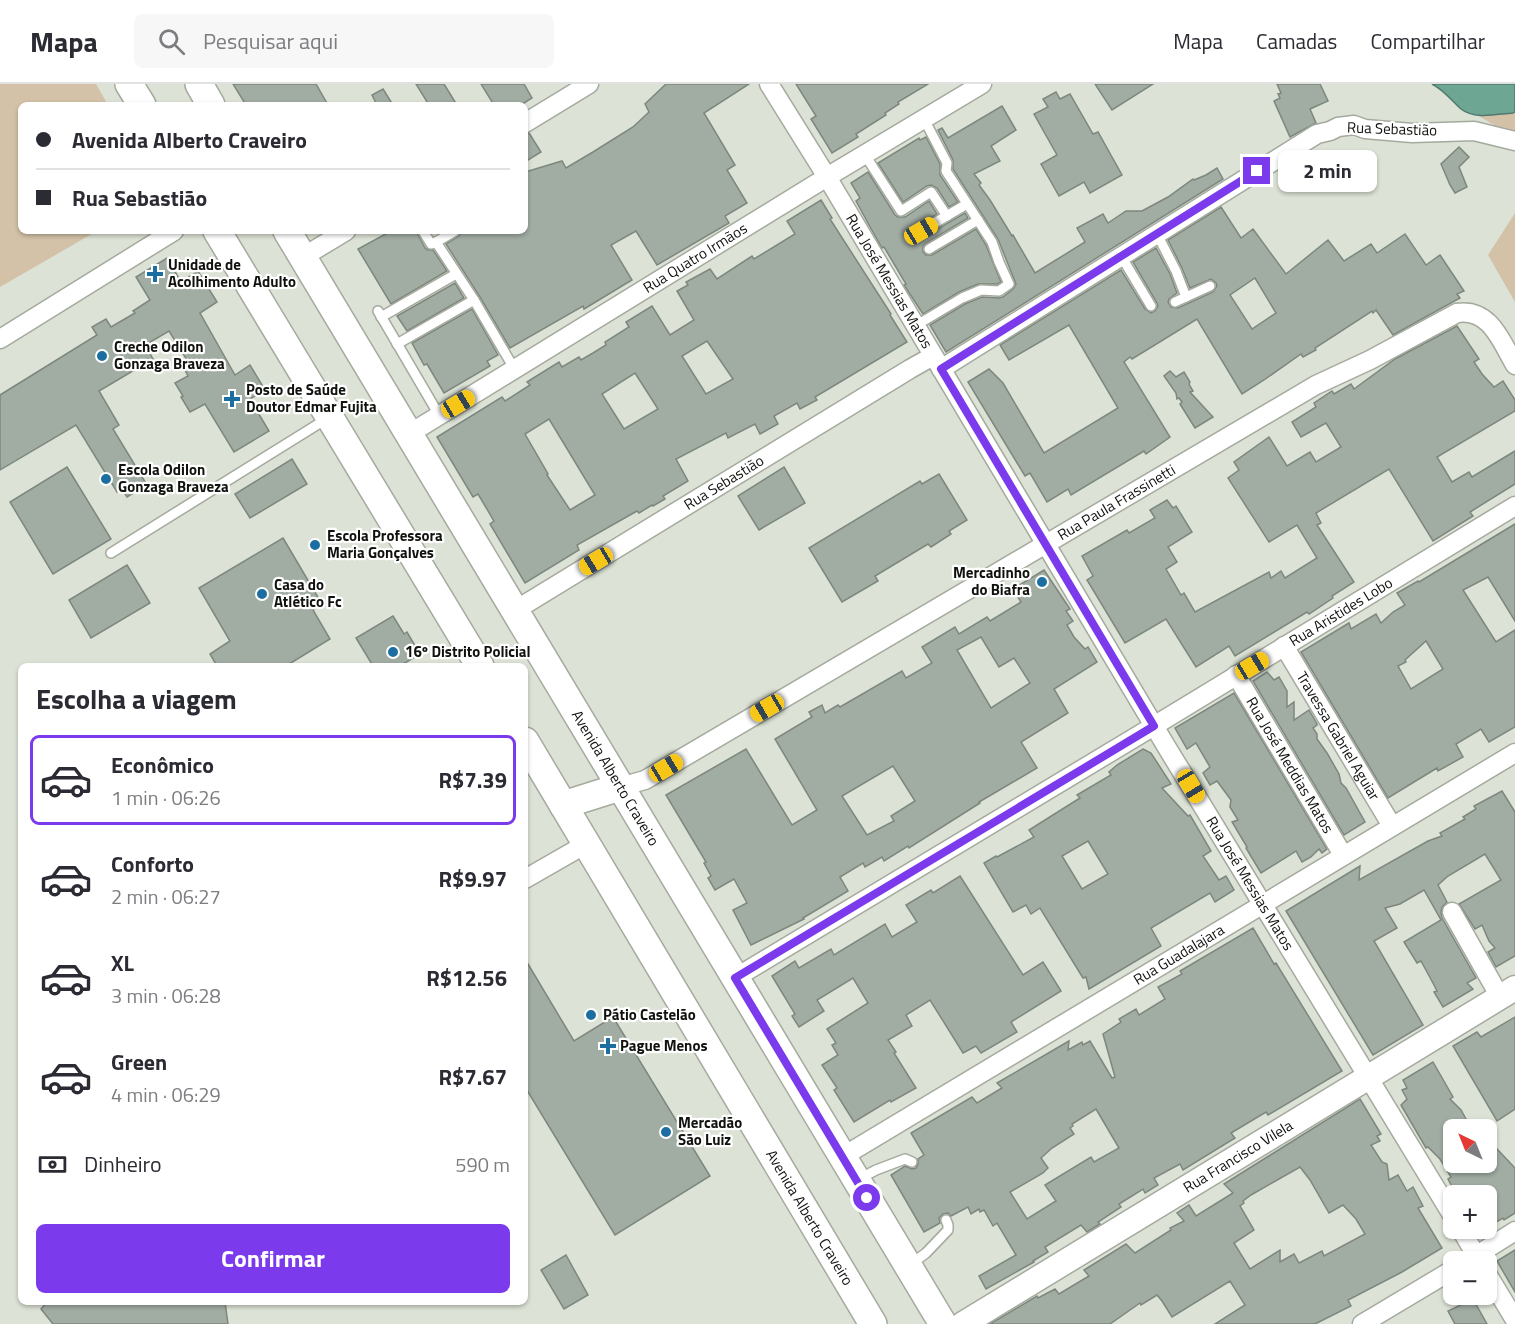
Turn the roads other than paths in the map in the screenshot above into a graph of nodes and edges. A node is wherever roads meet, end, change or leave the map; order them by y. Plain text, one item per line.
1 (129, 84) edge
2 (199, 84) edge
3 (589, 84) edge
4 (770, 84) edge
5 (982, 84) edge
6 (140, 102) edge
7 (209, 102) edge
8 (924, 119) junction
9 (528, 121) edge
10 (1515, 141) edge
11 (865, 154) junction
12 (827, 177) junction
13 (967, 204) junction
14 (947, 216) junction
15 (978, 220) junction
16 (921, 231) dead end
17 (169, 234) edge
18 (219, 234) edge
19 (289, 234) edge
20 (341, 234) edge
21 (425, 234) edge
22 (450, 234) edge
23 (1157, 234) junction
24 (436, 242) junction
25 (929, 249) dead end
26 (1121, 256) junction
27 (303, 257) junction
28 (456, 274) junction
29 (1210, 286) dead end
30 (1186, 297) junction
31 (474, 300) junction
32 (1175, 302) dead end
33 (1151, 306) dead end
34 (915, 326) junction
35 (0, 339) edge
36 (397, 344) junction
37 (937, 363) junction
38 (1515, 365) edge
39 (515, 370) junction
40 (439, 415) junction
41 (330, 417) junction
42 (409, 434) junction
43 (1515, 506) edge
44 (1046, 544) junction
45 (111, 553) dead end
46 (514, 611) junction
47 (1284, 646) junction
48 (478, 663) edge
49 (1236, 675) junction
50 (1154, 726) junction
51 (528, 746) edge
52 (1515, 753) edge
53 (620, 787) junction
54 (563, 805) junction
55 (1392, 826) junction
56 (586, 844) junction
57 (1343, 855) junction
58 (528, 877) edge
59 (1263, 904) junction
60 (1452, 912) dead end
61 (735, 978) junction
62 (1508, 993) edge
63 (1369, 1077) junction
64 (842, 1157) junction
65 (912, 1162) dead end
66 (856, 1180) junction
67 (1443, 1200) edge
68 (946, 1220) dead end
69 (1515, 1232) edge
70 (1486, 1251) edge
71 (909, 1265) junction
72 (1443, 1276) edge
73 (1497, 1290) edge
74 (1515, 1320) edge
75 (873, 1324) edge
76 (943, 1324) edge
77 (963, 1324) edge
78 (1362, 1324) edge

1 - 6 main road
2 - 7 main road
3 - 9 street
4 - 12 street, Rua José Messias Matos
5 - 8 street, Rua Quatro Irmãos
8 - 11 street, Rua Quatro Irmãos
8 - 13 lane
10 - 23 street, Rua Sebastião
11 - 12 street, Rua Quatro Irmãos
11 - 14 lane
12 - 34 street, Rua José Messias Matos
12 - 39 street, Rua Quatro Irmãos
13 - 14 lane
13 - 15 lane
14 - 16 lane
15 - 25 lane
15 - 34 lane
17 - 35 street
18 - 41 main road
19 - 27 main road, Avenida Alberto Craveiro
20 - 27 street
21 - 24 lane
22 - 24 lane
23 - 26 street, Rua Sebastião
23 - 30 lane
24 - 28 lane
26 - 33 lane
26 - 37 street, Rua Sebastião
27 - 42 main road, Avenida Alberto Craveiro
28 - 31 lane
28 - 36 lane
29 - 30 lane
30 - 32 lane
31 - 36 lane
31 - 39 lane
34 - 37 street, Rua José Messias Matos
36 - 40 lane
37 - 44 street, Rua José Messias Matos
37 - 46 street, Rua Sebastião
38 - 44 street, Rua Paula Frassinetti
39 - 40 street, Rua Quatro Irmãos
40 - 42 street, Rua Quatro Irmãos
41 - 45 lane
41 - 48 main road
42 - 46 main road, Avenida Alberto Craveiro
43 - 47 street, Rua Aristides Lobo
44 - 50 street, Rua José Messias Matos
44 - 53 street, Rua Paula Frassinetti
46 - 53 main road, Avenida Alberto Craveiro
47 - 49 street, Rua Aristides Lobo
47 - 55 street, Travessa Gabriel Aguiar
49 - 50 street, Rua Aristides Lobo
49 - 57 street, Rua José Meddias Matos
50 - 59 street, Rua José Messias Matos
50 - 61 street, Rua Aristides Lobo
51 - 54 main road, Avenida Alberto Craveiro
52 - 55 street, Rua Guadalajara
53 - 54 main road
53 - 61 main road, Avenida Alberto Craveiro
54 - 56 main road, Avenida Alberto Craveiro
55 - 57 street, Rua Guadalajara
56 - 58 street
56 - 75 main road, Avenida Alberto Craveiro
57 - 59 street, Rua Guadalajara
59 - 63 street, Rua José Messias Matos
59 - 64 street, Rua Guadalajara
60 - 62 street
61 - 64 main road, Avenida Alberto Craveiro
62 - 63 street, Rua Francisco Vilela
63 - 67 street, Rua José Messias Matos
63 - 77 street, Rua Francisco Vilela
64 - 66 main road, Avenida Alberto Craveiro
65 - 66 lane
66 - 71 main road, Avenida Alberto Craveiro
68 - 71 lane
69 - 70 street
71 - 76 main road, Avenida Alberto Craveiro
72 - 78 street
73 - 74 street

